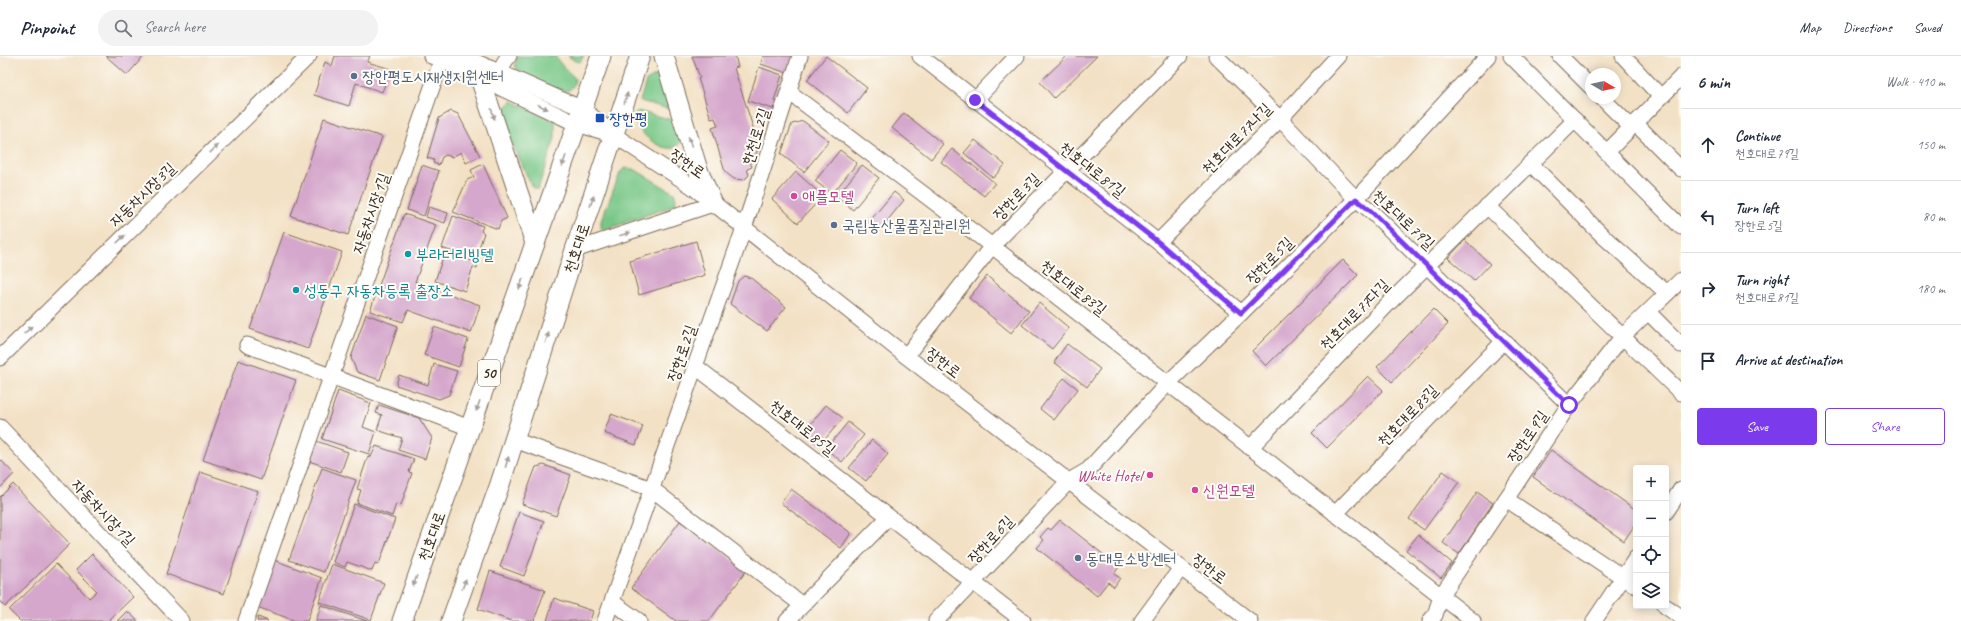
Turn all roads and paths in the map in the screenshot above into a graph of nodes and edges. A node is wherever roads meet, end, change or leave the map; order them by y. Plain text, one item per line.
1 (309, 56) edge
2 (508, 56) edge
3 (601, 56) edge
4 (640, 56) edge
5 (664, 56) edge
6 (800, 56) edge
7 (920, 56) edge
8 (1017, 56) edge
9 (1180, 56) edge
10 (1216, 56) edge
11 (1338, 56) edge
12 (1488, 56) edge
13 (1512, 56) edge
14 (1560, 56) edge
15 (1622, 56) edge
16 (438, 57) edge
17 (489, 75) junction
18 (1681, 77) edge
19 (1585, 81) edge
20 (789, 92) junction
21 (1662, 96) junction
22 (975, 100) junction
23 (1608, 104) edge
24 (580, 116) junction
25 (1280, 119) junction
26 (1574, 120) junction
27 (1634, 125) junction
28 (614, 135) junction
29 (1606, 152) junction
30 (1530, 163) junction
31 (1681, 170) edge
32 (1066, 171) junction
33 (1356, 199) junction
34 (713, 204) junction
35 (1487, 206) junction
36 (1681, 227) edge
37 (744, 228) junction
38 (1158, 242) junction
39 (535, 243) junction
40 (992, 246) junction
41 (575, 250) junction
42 (1427, 265) junction
43 (1681, 280) edge
44 (1667, 294) junction
45 (1648, 312) junction
46 (1241, 313) junction
47 (1622, 337) junction
48 (1504, 341) junction
49 (248, 345) dead end
50 (1681, 345) edge
51 (906, 356) junction
52 (0, 358) edge
53 (695, 366) junction
54 (332, 378) junction
55 (1168, 383) junction
56 (1681, 393) edge
57 (1569, 405) junction
58 (0, 427) edge
59 (470, 428) junction
60 (514, 440) junction
61 (1250, 448) junction
62 (1069, 481) junction
63 (652, 489) junction
64 (1681, 490) edge
65 (1506, 499) junction
66 (1669, 508) edge
67 (1335, 514) junction
68 (889, 517) junction
69 (1633, 562) edge
70 (1181, 568) junction
71 (1623, 577) junction
72 (974, 583) junction
73 (1633, 584) edge
74 (1441, 596) junction
75 (612, 602) junction
76 (802, 605) junction
77 (1669, 609) edge
78 (1681, 617) edge
79 (182, 621) edge
80 (246, 621) edge
81 (402, 621) edge
82 (451, 621) edge
83 (605, 621) edge
84 (639, 621) edge
85 (787, 621) edge
86 (936, 621) edge
87 (1023, 621) edge
88 (1142, 621) edge
89 (1250, 621) edge
90 (1430, 621) edge
91 (1473, 621) edge
92 (1594, 621) edge

52 -> 1 street, 자동차시장3길
2 - 17 street
3 - 24 main road, 천호대로 / 50
28 -> 4 main road, 천호대로
34 -> 5 main road
6 - 20 street, 한천로2길
7 - 22 street, 천호대로81길
8 - 22 street
9 - 32 street, 장한로3길
10 - 25 street, 천호대로79길
11 - 25 street, 천호대로77나길
12 - 33 street, 장한로5길
13 - 26 street
14 - 19 street
15 - 21 street
16 - 17 street, 장한로
16 - 54 street, 자동차시장1길
17 - 24 street, 장한로
17 -> 39 main road
18 - 21 street
20 - 37 street, 한천로2길
20 - 40 street, 천호대로83길
21 - 27 street
22 - 32 street, 천호대로81길
23 - 27 street
24 - 28 street, 장한로
24 -> 39 main road, 천호대로 / 50
25 - 33 street, 천호대로79길
25 - 38 street, 천호대로77나길
26 - 29 street
26 - 30 street, 천호대로77다길
27 - 29 street
27 - 31 street
28 - 34 street, 장한로
41 -> 28 main road, 천호대로
29 - 36 street
30 - 35 street, 천호대로77다길
30 - 44 street
32 - 38 street, 천호대로81길
32 - 40 street, 장한로3길
33 - 42 street, 천호대로79길
33 - 46 street, 장한로5길
34 - 37 street, 장한로
41 -> 34 street
35 - 42 street, 천호대로77다길
35 - 47 street
37 - 51 street, 장한로
37 - 53 street, 장한로2길
38 - 46 street, 천호대로81길
39 -> 59 main road, 천호대로 / 50
40 - 51 street, 장한로3길
40 - 55 street, 천호대로83길
60 -> 41 main road, 천호대로
42 - 48 street, 천호대로79길
42 - 61 street, 천호대로77다길
43 - 44 street, 장한로9길
44 - 45 street, 장한로9길
45 - 47 street, 장한로9길
45 - 50 street
46 - 55 street, 장한로5길
47 - 56 street
47 - 57 street, 장한로9길
48 - 57 street, 천호대로79길
48 - 67 street, 천호대로83길
49 - 54 street
51 - 62 street, 장한로
53 - 63 street, 장한로2길
53 - 68 street, 천호대로85길
54 - 59 street
54 - 80 street, 자동차시장1길
55 - 61 street, 천호대로83길
55 - 62 street, 장한로5길
57 - 65 street, 장한로9길
58 - 79 street, 자동차시장1길
59 -> 81 main road, 천호대로 / 50
60 - 63 street
82 -> 60 main road, 천호대로
61 - 67 street, 천호대로83길
62 - 70 street, 장한로
62 - 72 street, 장한로6길
63 - 75 street, 장한로2길
63 - 76 street
64 - 66 street
65 - 71 street
65 - 74 street, 장한로9길
67 - 74 street, 천호대로83길
68 - 72 street, 천호대로85길
68 - 76 street
69 - 71 street
70 - 88 street
70 - 89 street, 장한로
71 - 73 street
71 - 92 street
72 - 86 street, 장한로6길
72 - 87 street, 천호대로85길
74 - 90 street, 장한로9길
74 - 91 street, 천호대로83길
75 - 83 street, 장한로2길
75 - 84 street
76 - 85 street
77 - 78 street

